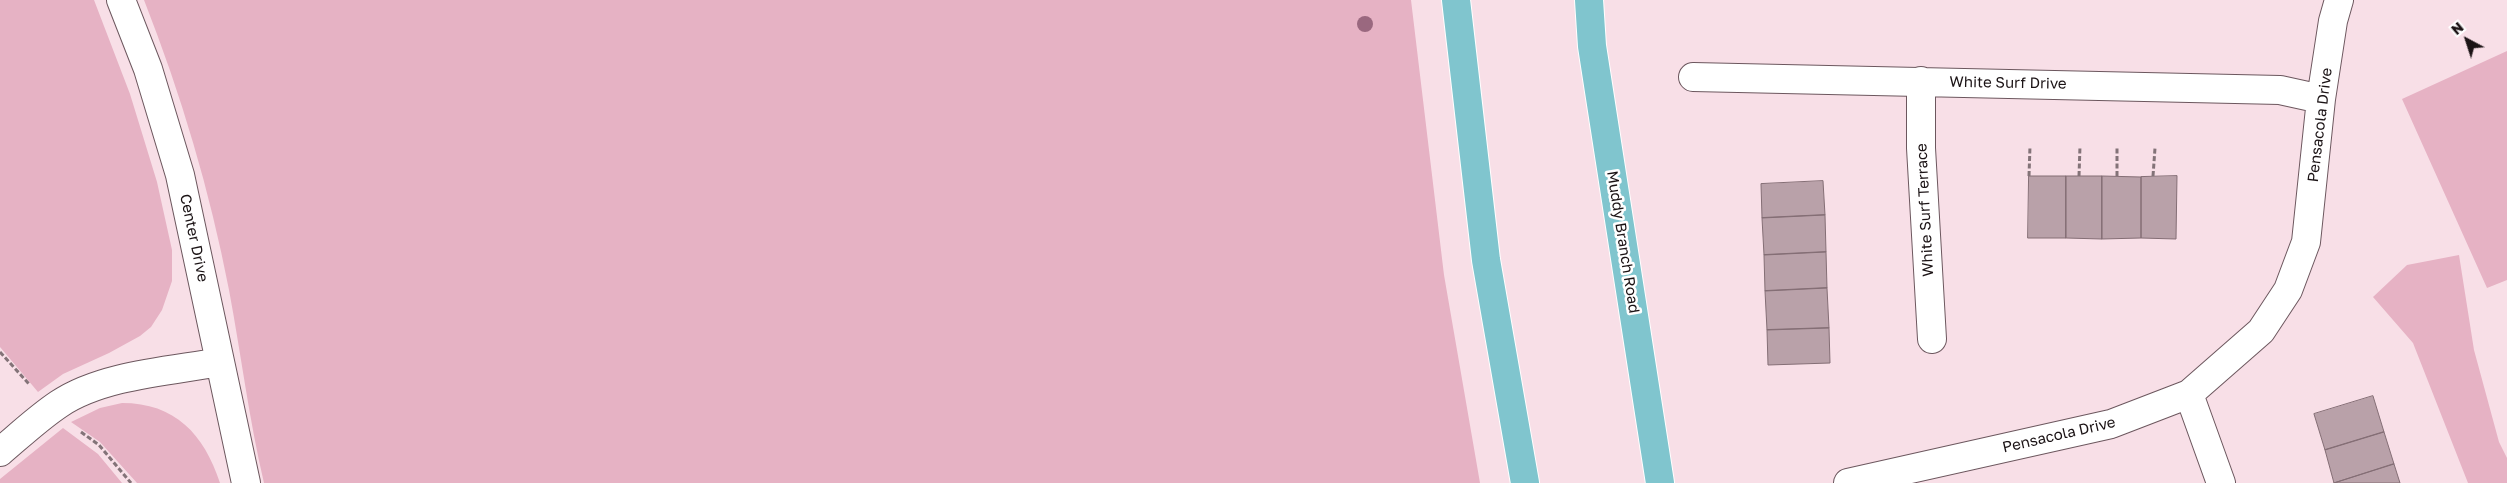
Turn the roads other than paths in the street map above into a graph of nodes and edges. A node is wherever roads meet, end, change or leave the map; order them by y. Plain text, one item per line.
1 (121, 0) edge
2 (1456, 0) edge
3 (1589, 0) edge
4 (2339, 0) edge
5 (1693, 77) dead end
6 (1921, 80) junction
7 (2321, 99) junction
8 (1932, 339) dead end
9 (220, 362) junction
10 (2188, 394) junction
11 (0, 452) edge
12 (246, 483) edge
13 (1525, 483) edge
14 (1660, 483) edge
15 (1848, 483) edge
16 (2221, 483) edge

1 - 9 street, Center Drive
2 - 13 main road
3 - 14 main road, Muddy Branch Road
4 - 7 street, Pensacola Drive
5 - 6 street, White Surf Drive
6 - 7 street, White Surf Drive
6 - 8 street, White Surf Terrace
7 - 10 street, Pensacola Drive
9 - 11 street
9 - 12 street, Center Drive
10 - 15 street, Pensacola Drive
10 - 16 street

